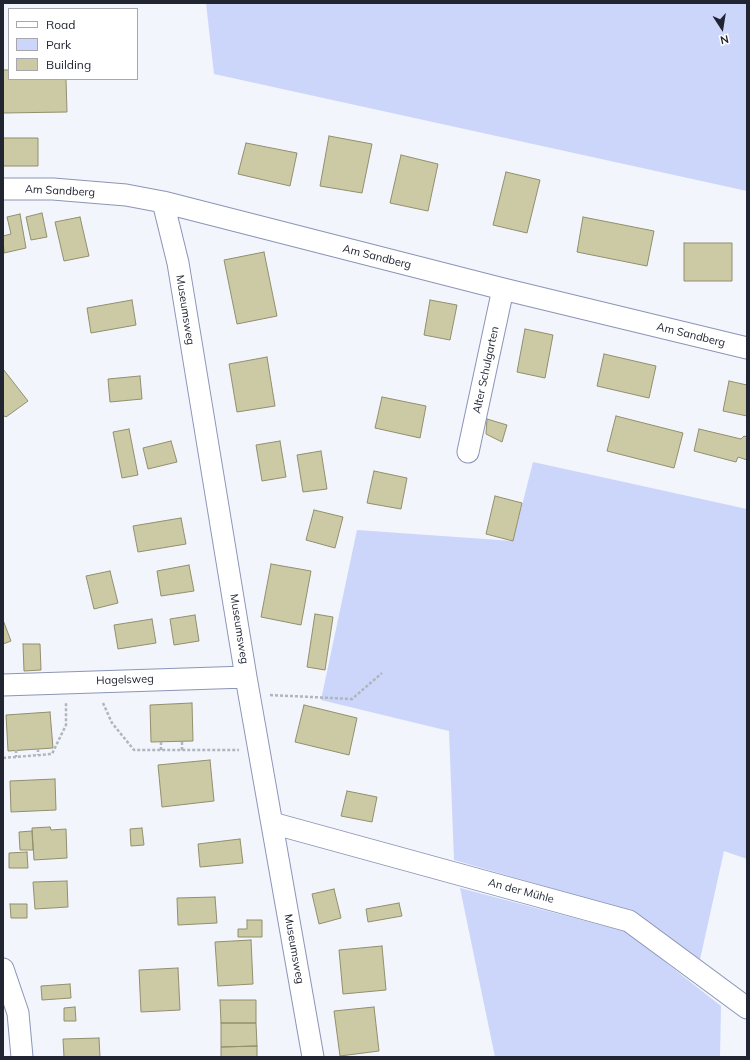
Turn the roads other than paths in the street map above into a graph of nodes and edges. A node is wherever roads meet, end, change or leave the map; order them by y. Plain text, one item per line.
1 (3, 189) edge
2 (163, 202) junction
3 (503, 289) junction
4 (747, 348) edge
5 (468, 452) dead end
6 (3, 685) edge
7 (248, 686) junction
8 (272, 823) junction
9 (3, 969) edge
10 (747, 1008) edge
11 (22, 1057) edge
12 (312, 1057) edge

1 - 2 street, Am Sandberg
2 - 3 street, Am Sandberg
2 - 7 street, Museumsweg
3 - 4 street, Am Sandberg
3 - 5 street, Alter Schulgarten
6 - 7 street, Hagelsweg
7 - 8 street, Museumsweg
8 - 10 street, An der Mühle
8 - 12 street, Museumsweg
9 - 11 street

